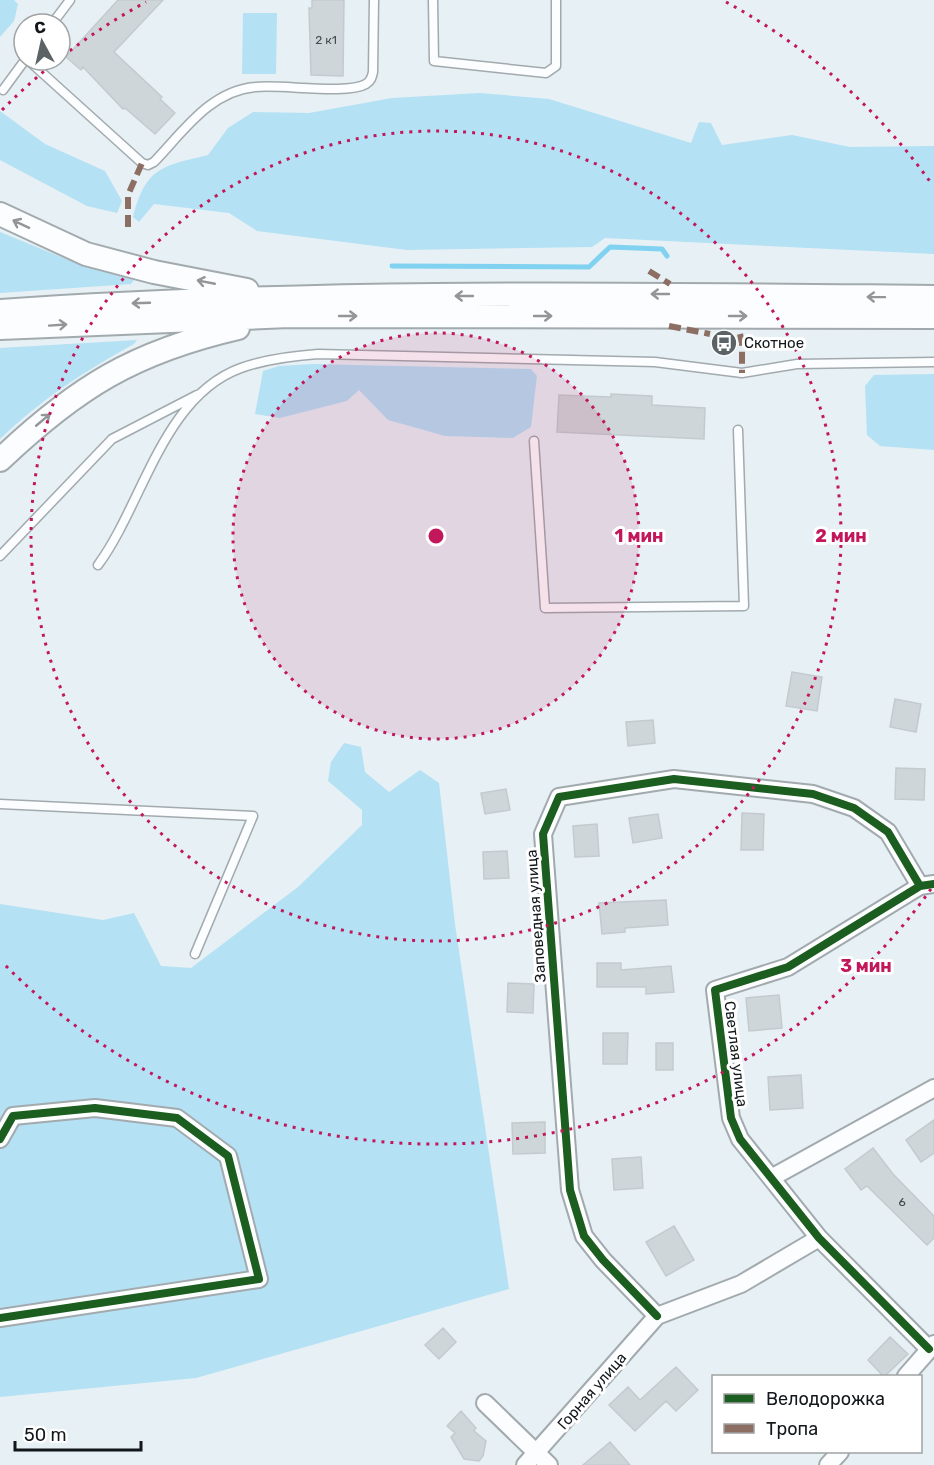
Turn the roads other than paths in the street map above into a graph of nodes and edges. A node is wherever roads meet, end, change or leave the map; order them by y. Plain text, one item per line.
1 (374, 0) edge
2 (433, 0) edge
3 (556, 0) edge
4 (17, 72) edge
5 (40, 72) edge
6 (3, 90) dead end
7 (0, 214) edge
8 (934, 297) edge
9 (286, 306) junction
10 (0, 311) edge
11 (934, 317) edge
12 (0, 328) edge
13 (934, 362) edge
14 (203, 391) junction
15 (738, 430) dead end
16 (534, 441) dead end
17 (0, 460) edge
18 (0, 556) edge
19 (98, 565) dead end
20 (0, 804) edge
21 (927, 885) edge
22 (195, 954) dead end
23 (934, 1088) edge
24 (0, 1139) edge
25 (771, 1178) junction
26 (819, 1238) junction
27 (657, 1316) junction
28 (0, 1318) edge
29 (932, 1347) edge
30 (908, 1375) edge
31 (485, 1403) dead end
32 (839, 1453) edge
33 (537, 1461) edge
34 (828, 1465) edge

1 - 5 lane
2 - 3 lane
4 - 6 lane
9 -> 7 main road
8 -> 9 main road
9 -> 10 main road
9 -> 11 main road
12 -> 9 main road
17 -> 9 main road
13 - 14 lane
14 - 18 lane
14 - 19 lane
15 - 16 lane
20 - 22 lane
21 - 25 street, Светлая улица
21 - 27 street, Заповедная улица
23 - 25 street
24 - 28 street
25 - 26 street, Светлая улица
26 - 27 street
26 - 29 street, Светлая улица
27 - 33 street, Горная улица
29 - 30 street
31 - 33 street
32 - 34 street

